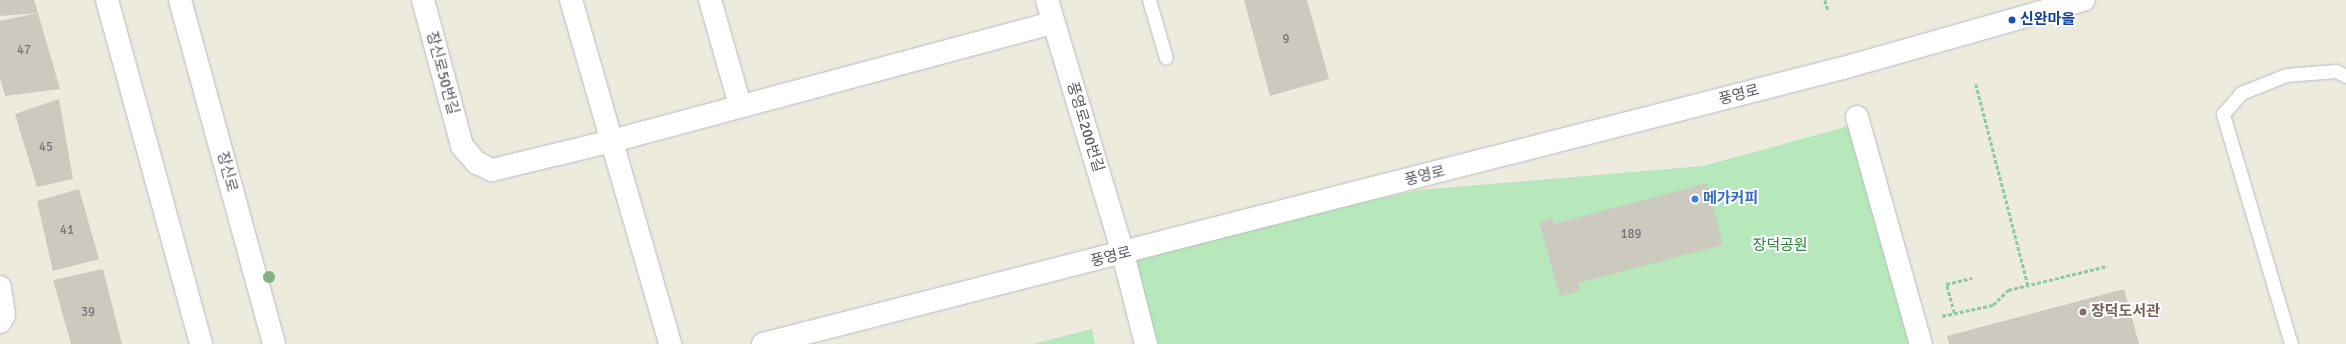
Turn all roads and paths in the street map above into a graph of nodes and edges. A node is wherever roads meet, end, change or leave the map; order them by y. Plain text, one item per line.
1 (107, 0) edge
2 (180, 0) edge
3 (423, 0) edge
4 (572, 0) edge
5 (710, 0) edge
6 (1047, 0) edge
7 (1149, 0) edge
8 (1825, 0) edge
9 (2084, 0) edge
10 (1828, 10) dead end
11 (1054, 23) junction
12 (1166, 58) dead end
13 (2346, 76) edge
14 (1976, 84) dead end
15 (740, 105) junction
16 (1857, 117) dead end
17 (612, 141) junction
18 (1122, 254) junction
19 (2107, 266) dead end
20 (1972, 278) dead end
21 (2028, 285) junction
22 (0, 288) edge
23 (1954, 313) junction
24 (0, 322) edge
25 (1915, 323) junction
26 (201, 344) edge
27 (274, 344) edge
28 (670, 344) edge
29 (763, 344) edge
30 (1146, 344) edge
31 (1921, 344) edge
32 (2291, 344) edge

1 - 26 main road
2 - 27 main road, 장신로
3 - 17 main road, 장신로50번길
4 - 17 main road
5 - 15 main road
6 - 11 main road, 풍영로200번길
7 - 12 lane
8 - 10 path
9 - 18 main road, 풍영로
11 - 15 main road
11 - 18 main road, 풍영로200번길
13 - 32 lane
14 - 21 path
15 - 17 main road
16 - 25 main road
17 - 28 main road
18 - 29 main road, 풍영로
18 - 30 main road, 풍영로200번길
19 - 21 path
20 - 23 path
21 - 23 path
22 - 24 main road
23 - 25 path
25 - 31 main road

